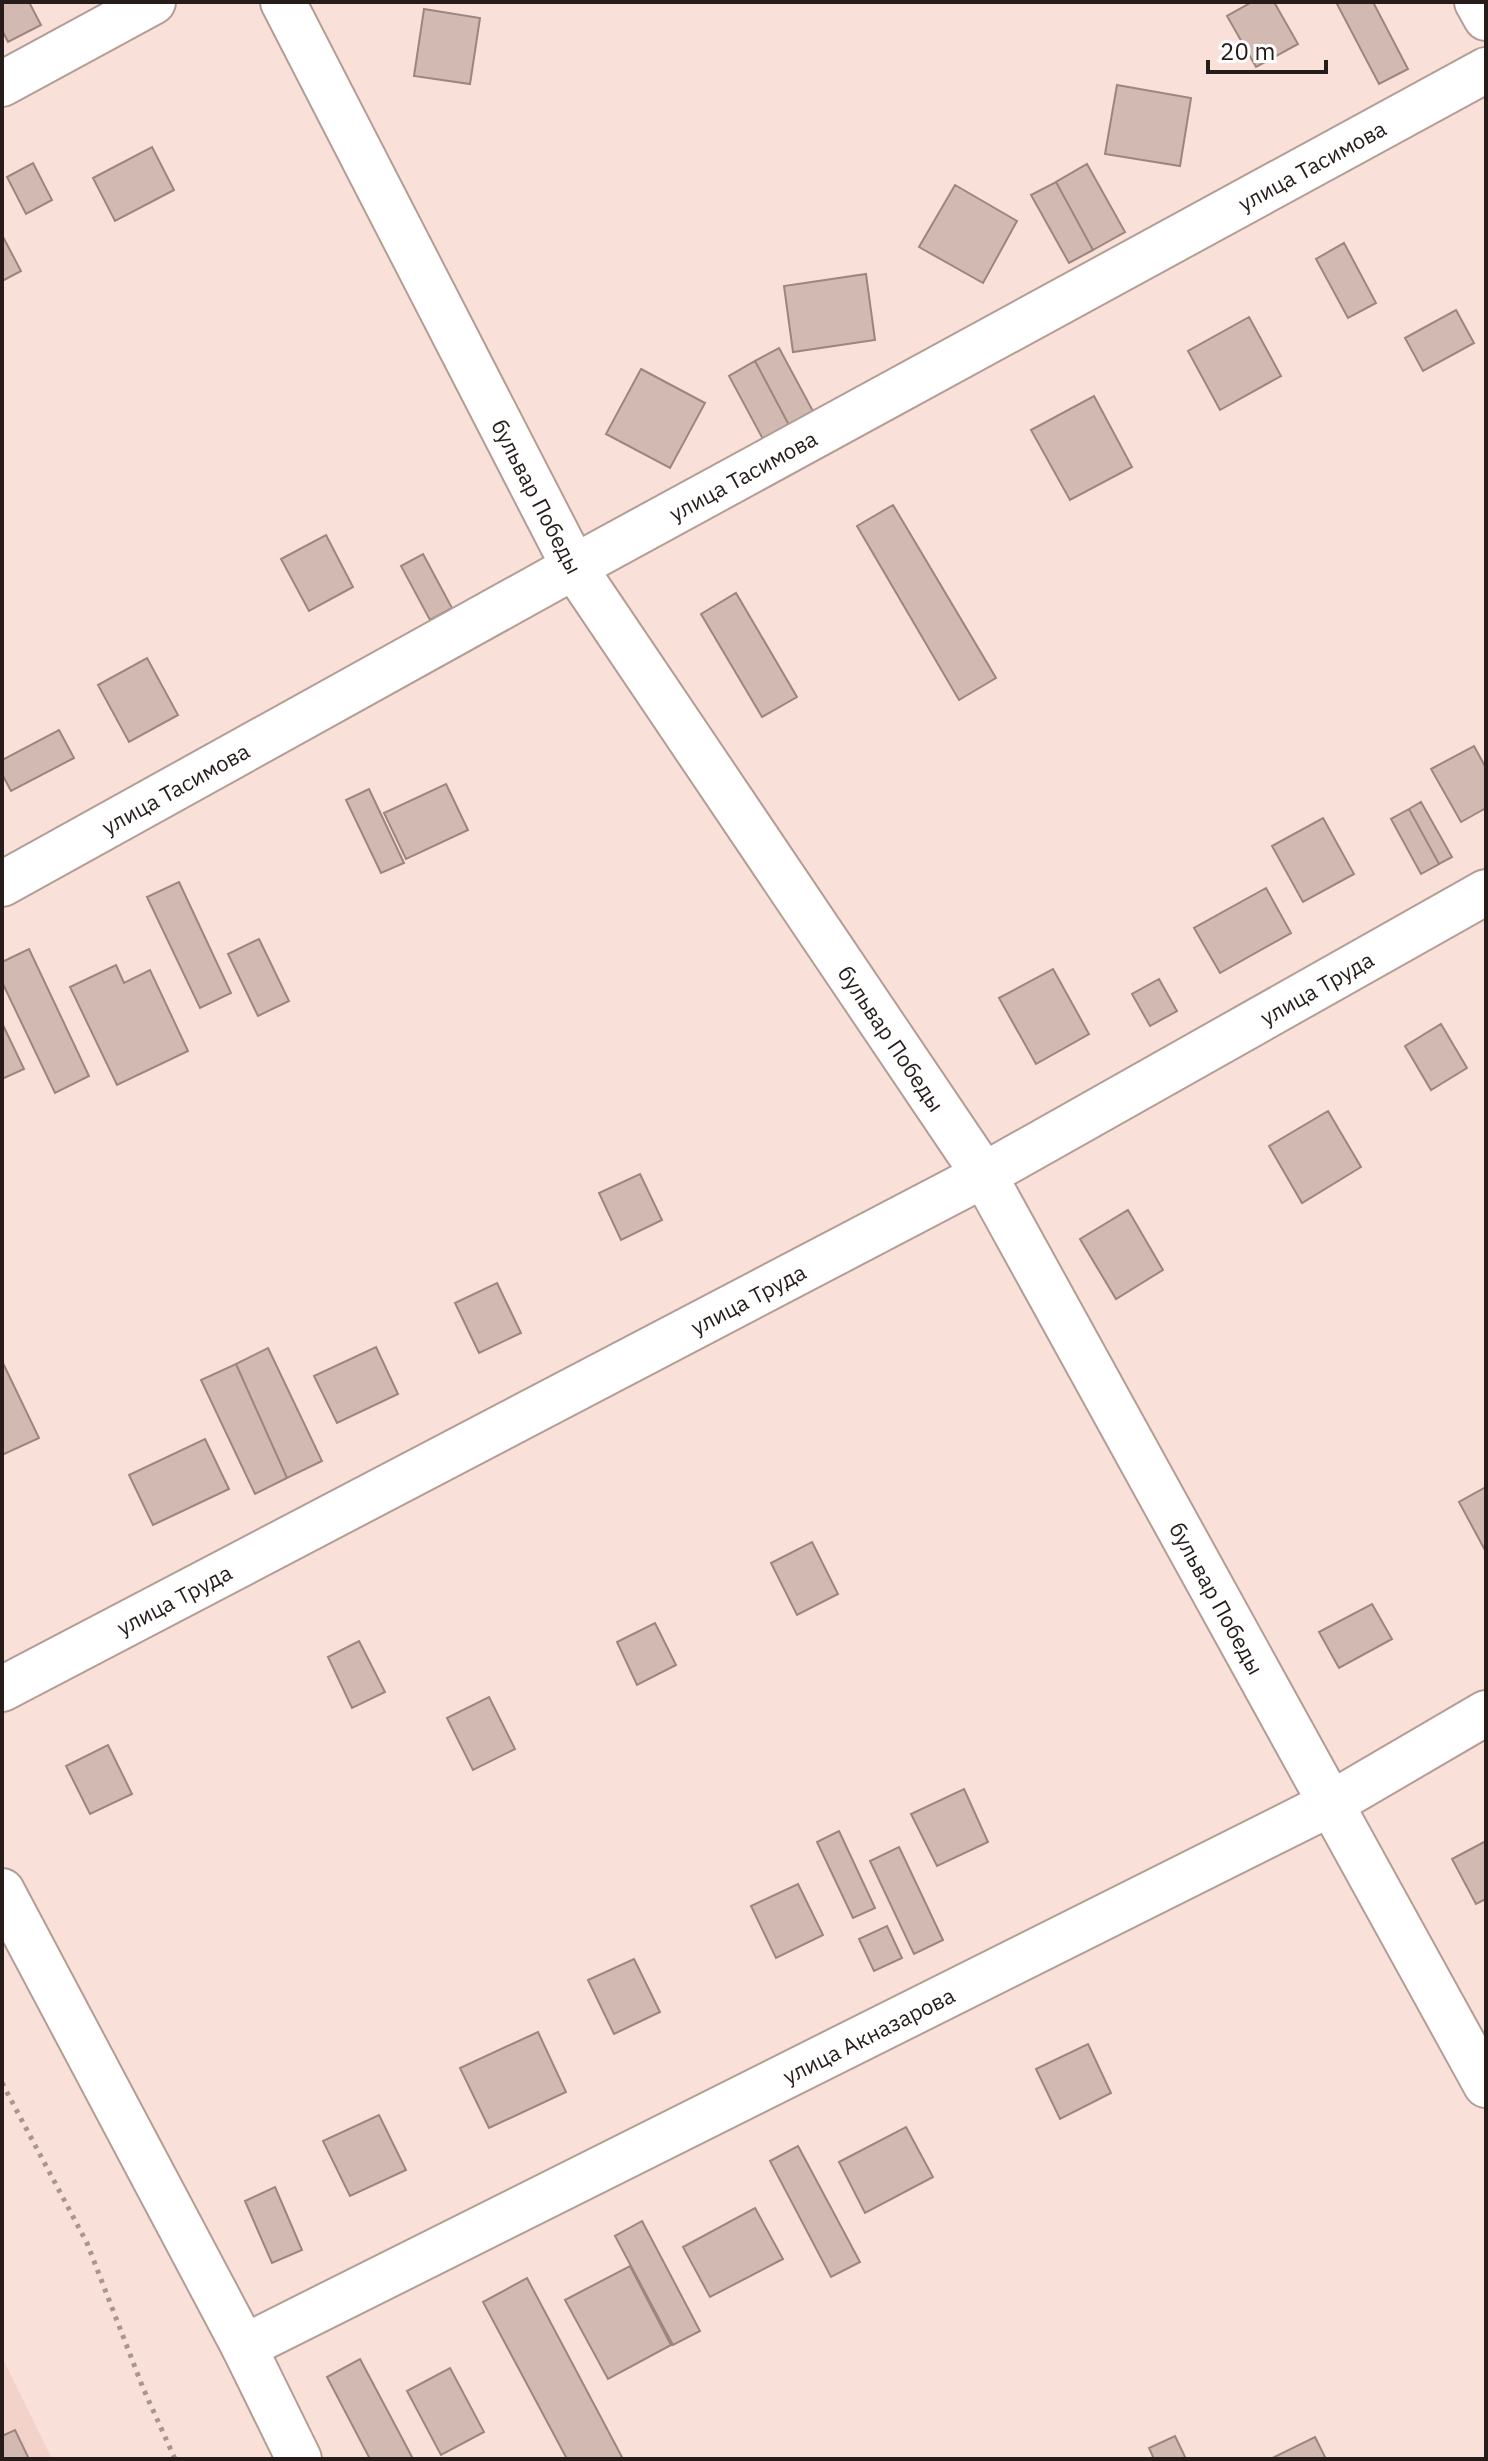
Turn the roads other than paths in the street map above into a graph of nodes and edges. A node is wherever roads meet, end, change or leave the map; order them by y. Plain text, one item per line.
1 (153, 2) edge
2 (283, 2) edge
3 (1477, 2) edge
4 (1486, 18) edge
5 (1486, 70) edge
6 (2, 84) edge
7 (574, 567) junction
8 (2, 884) edge
9 (1486, 892) edge
10 (984, 1175) junction
11 (2, 1689) edge
12 (1486, 1713) edge
13 (1332, 1803) junction
14 (2, 1891) edge
15 (1486, 2085) edge
16 (244, 2347) junction
17 (299, 2459) edge

1 - 6 street
2 - 7 street, бульвар Победы
3 - 4 street
5 - 7 street, улица Тасимова
7 - 8 street, улица Тасимова
7 - 10 street, бульвар Победы
9 - 10 street, улица Труда
10 - 11 street, улица Труда
10 - 13 street, бульвар Победы
12 - 13 street, улица Акназарова
13 - 15 street, бульвар Победы
13 - 16 street, улица Акназарова
14 - 16 street
16 - 17 street

